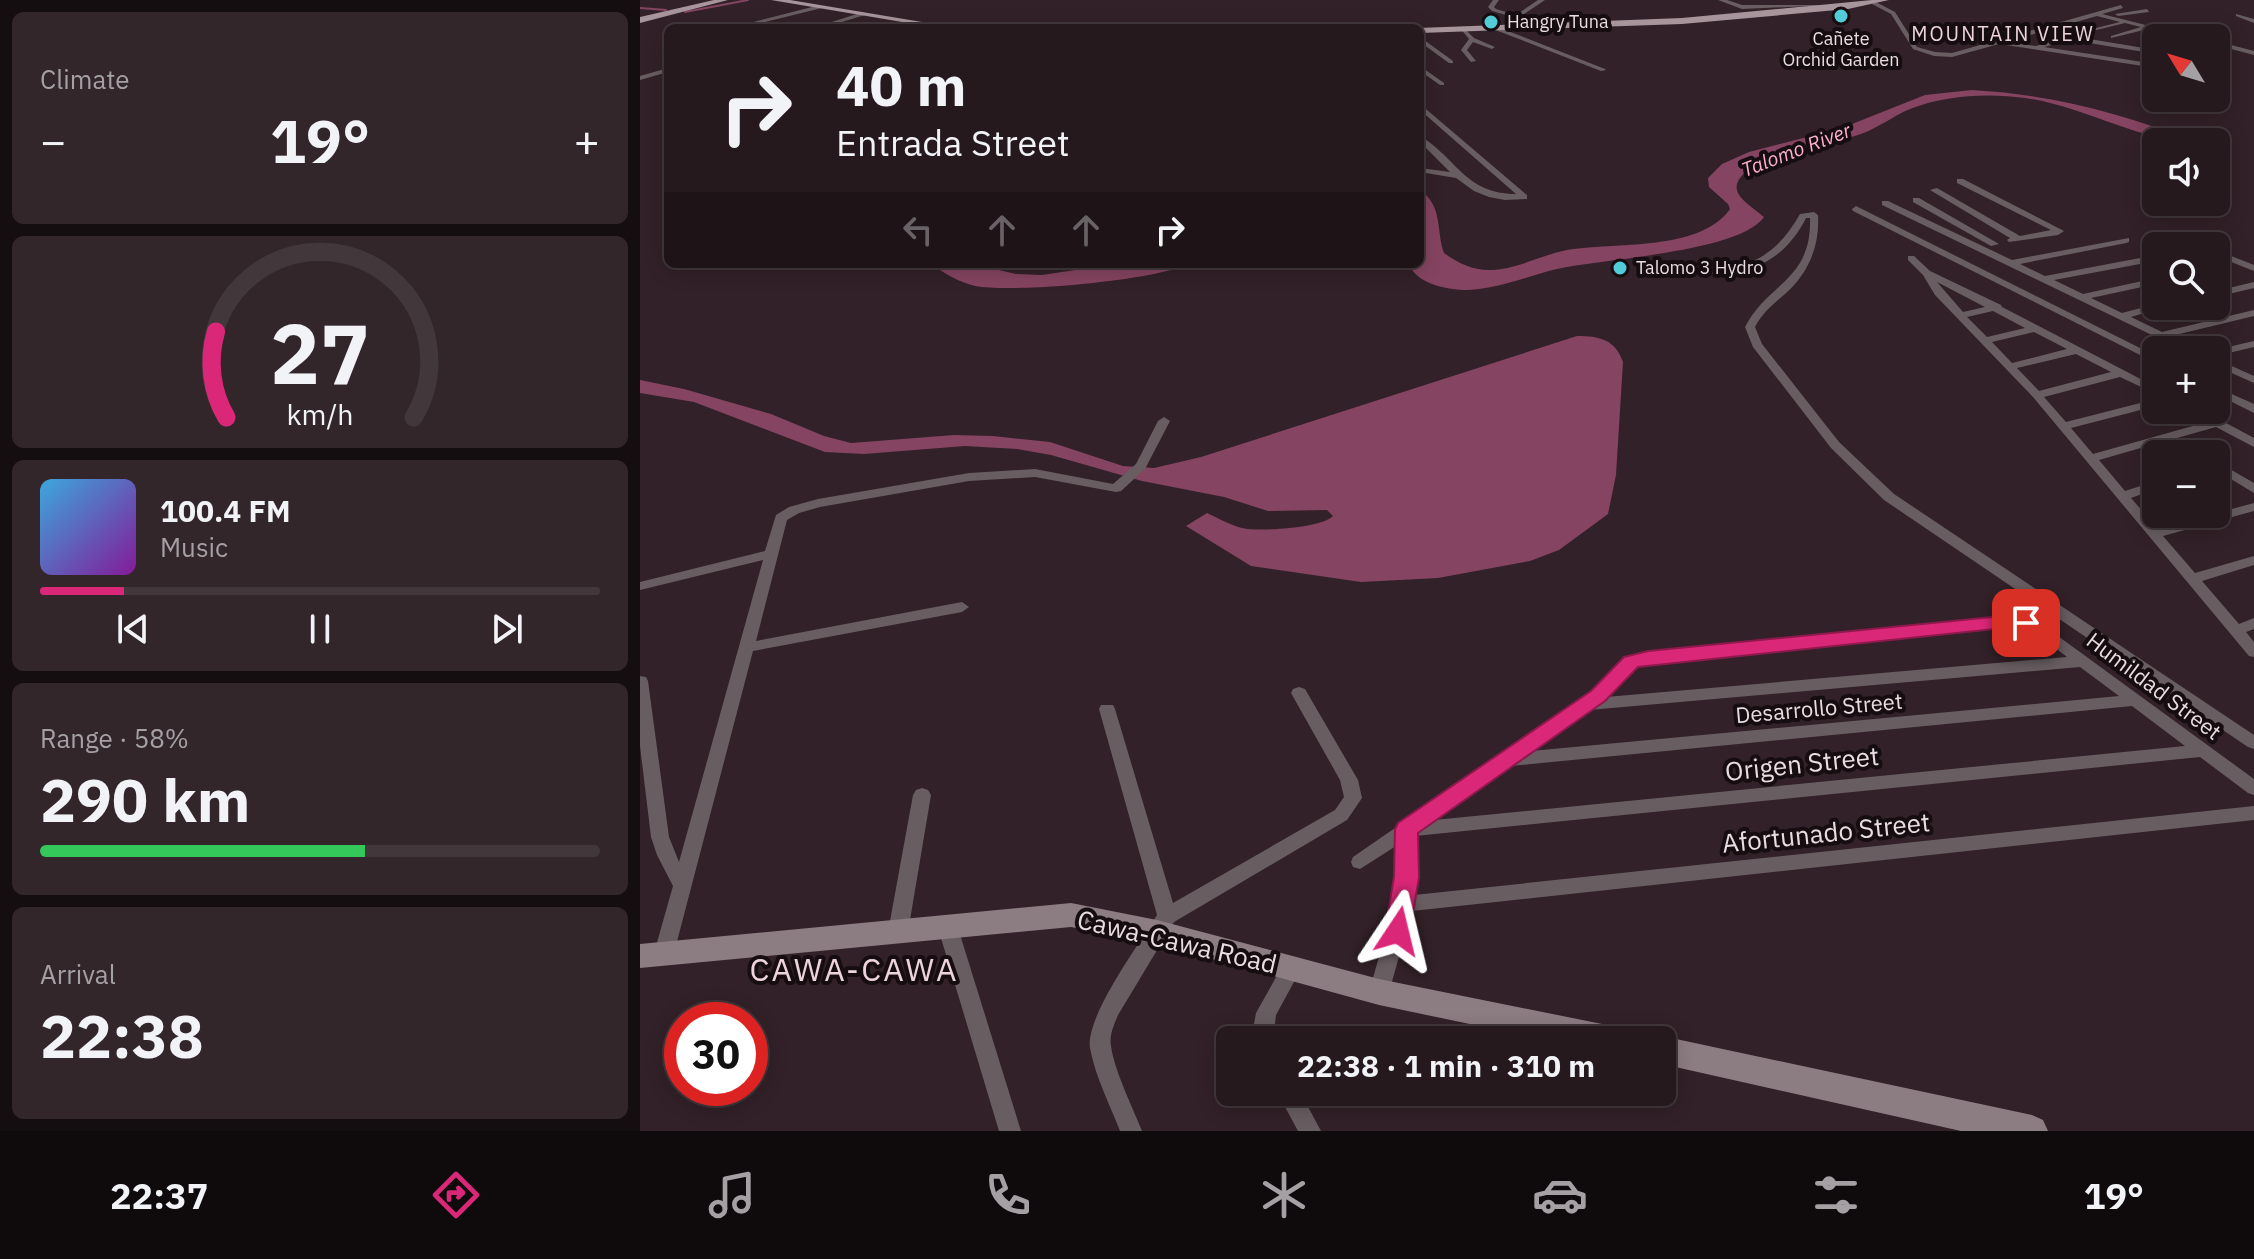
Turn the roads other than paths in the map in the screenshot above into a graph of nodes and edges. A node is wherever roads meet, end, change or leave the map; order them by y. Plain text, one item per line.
1 (724, 0) edge
2 (775, 0) edge
3 (1496, 0) edge
4 (1542, 0) edge
5 (1721, 0) edge
6 (1780, 0) edge
7 (1885, 0) edge
8 (1874, 3) junction
9 (1793, 6) junction
10 (1856, 6) junction
11 (820, 7) junction
12 (2121, 7) dead end
13 (2147, 11) dead end
14 (863, 14) junction
15 (2102, 14) junction
16 (876, 16) junction
17 (1516, 17) junction
18 (640, 20) edge
19 (2127, 21) junction
20 (750, 24) edge
21 (829, 24) edge
22 (849, 24) edge
23 (928, 24) edge
24 (2142, 25) edge
25 (1548, 26) junction
26 (2056, 27) junction
27 (1495, 28) junction
28 (1462, 29) junction
29 (2142, 29) edge
30 (1424, 30) edge
31 (2135, 31) junction
32 (2086, 32) junction
33 (2142, 33) edge
34 (2113, 37) junction
35 (1472, 39) junction
36 (1424, 42) edge
37 (2096, 42) junction
38 (1996, 43) junction
39 (2142, 46) edge
40 (1492, 47) dead end
41 (2126, 47) junction
42 (2230, 47) edge
43 (2035, 48) junction
44 (2142, 49) edge
45 (2067, 53) junction
46 (2254, 53) edge
47 (2142, 56) edge
48 (2100, 58) junction
49 (1473, 61) dead end
50 (1451, 62) dead end
51 (2129, 62) junction
52 (2142, 64) edge
53 (1603, 70) dead end
54 (664, 71) edge
55 (1424, 71) edge
56 (640, 78) edge
57 (1442, 84) dead end
58 (1424, 110) edge
59 (1424, 142) edge
60 (1424, 171) edge
61 (1461, 176) junction
62 (1960, 181) dead end
63 (1934, 190) dead end
64 (1916, 200) dead end
65 (1885, 203) dead end
66 (1856, 209) dead end
67 (2019, 239) junction
68 (2126, 240) dead end
69 (1994, 244) junction
70 (1978, 247) junction
71 (1911, 258) dead end
72 (2230, 259) edge
73 (2142, 260) edge
74 (2011, 263) junction
75 (2240, 263) junction
76 (2230, 265) edge
77 (2254, 268) edge
78 (1703, 271) dead end
79 (1927, 273) junction
80 (2042, 278) junction
81 (2142, 284) edge
82 (2006, 285) junction
83 (2254, 285) edge
84 (1960, 288) junction
85 (2230, 291) edge
86 (1939, 293) junction
87 (2082, 297) junction
88 (1997, 307) junction
89 (2142, 311) edge
90 (2254, 313) edge
91 (1961, 315) junction
92 (2121, 316) junction
93 (2037, 328) junction
94 (2161, 335) joint
95 (1985, 341) junction
96 (2254, 344) edge
97 (2078, 350) junction
98 (2230, 350) edge
99 (2142, 353) edge
100 (2009, 367) junction
101 (2230, 369) edge
102 (2122, 373) junction
103 (2254, 380) edge
104 (2142, 384) edge
105 (2037, 395) junction
106 (2230, 397) edge
107 (2142, 406) edge
108 (2254, 409) edge
109 (1164, 421) dead end
110 (2213, 424) edge
111 (2219, 424) edge
112 (2064, 426) junction
113 (2166, 437) junction
114 (2171, 440) edge
115 (2254, 443) edge
116 (2092, 458) junction
117 (2230, 474) edge
118 (2254, 489) edge
119 (2142, 490) edge
120 (2123, 496) junction
121 (2254, 507) edge
122 (2155, 534) junction
123 (773, 553) junction
124 (2254, 560) edge
125 (2192, 579) junction
126 (640, 586) edge
127 (962, 607) dead end
128 (2254, 623) edge
129 (2236, 631) junction
130 (749, 647) junction
131 (2254, 652) edge
132 (2083, 661) junction
133 (640, 681) edge
134 (1299, 693) dead end
135 (2136, 700) junction
136 (1585, 705) junction
137 (1107, 709) dead end
138 (2254, 743) edge
139 (2203, 750) junction
140 (1507, 760) junction
141 (2254, 788) edge
142 (922, 795) dead end
143 (2254, 813) edge
144 (1406, 829) junction
145 (1360, 862) dead end
146 (682, 885) junction
147 (1404, 904) junction
148 (1162, 924) junction
149 (948, 928) junction
150 (898, 932) junction
151 (652, 954) edge
152 (1291, 969) junction
153 (1379, 992) junction
154 (1264, 1026) edge
155 (1544, 1026) edge
156 (1676, 1053) edge
157 (1296, 1106) edge
158 (1010, 1131) edge
159 (1131, 1131) edge
160 (1310, 1131) edge
161 (2032, 1131) edge

1 - 18 main road
2 - 11 main road
3 - 17 street
4 - 17 street
5 - 9 street
6 - 9 street
7 - 8 main road
8 - 10 main road
8 - 38 street
9 - 10 street
10 - 25 main road
11 - 14 main road
11 - 20 street
12 - 15 street
13 - 15 street
14 - 16 main road
14 - 21 street
15 - 19 street
15 - 26 street
16 - 22 street
16 - 23 main road
17 - 25 street
19 - 24 street
19 - 32 street
25 - 27 main road
26 - 32 street
26 - 38 street
27 - 28 main road
27 - 53 street
28 - 30 main road
28 - 35 street
29 - 31 street
31 - 33 street
31 - 34 street
32 - 34 street
34 - 39 street
35 - 40 street
35 - 49 street
36 - 50 street
37 - 41 street
37 - 43 street
37 - 45 street
38 - 43 street
41 - 44 street
41 - 48 street
42 - 46 street
43 - 45 street
45 - 48 street
47 - 51 street
48 - 51 street
51 - 52 street
54 - 56 street
55 - 57 street
58 - 61 street
59 - 61 street
60 - 61 street
62 - 67 street
63 - 67 street
64 - 69 street
65 - 70 street
66 - 82 street
67 - 69 street
68 - 74 street
69 - 70 street
70 - 74 street
71 - 79 street
72 - 75 street
73 - 80 street
74 - 80 street
75 - 76 street
75 - 77 street
78 - 138 street
79 - 84 street
79 - 86 street
80 - 82 street
80 - 87 street
81 - 87 street
82 - 99 street
83 - 85 street
84 - 86 street
84 - 88 street
86 - 91 street
87 - 92 street
88 - 91 street
88 - 93 street
89 - 92 street
90 - 94 street
91 - 95 street
92 - 94 street
93 - 95 street
93 - 97 street
95 - 100 street
96 - 98 street
97 - 100 street
97 - 102 street
100 - 105 street
101 - 103 street
102 - 104 street
102 - 105 street
105 - 112 street
106 - 108 street
107 - 112 street
109 - 123 street
110 - 113 street
111 - 115 street
112 - 116 street
113 - 114 street
113 - 116 street
116 - 120 street
117 - 118 street
119 - 120 street
120 - 122 street
121 - 122 street
122 - 125 street
123 - 126 street
123 - 130 street
124 - 125 street
125 - 129 street
127 - 130 street
128 - 129 street
129 - 131 street
130 - 146 street
132 - 135 street, Humildad Street
132 - 136 street
132 - 136 street, Humildad Street
133 - 146 street
134 - 148 street
135 - 139 street, Humildad Street
135 - 140 street, Desarrollo Street
136 - 140 street
137 - 148 street
139 - 141 street, Humildad Street
139 - 144 street, Origen Street
140 - 144 street
142 - 150 street
143 - 147 street, Afortunado Street
144 - 145 street
144 - 147 street
146 - 151 street
147 - 153 street
148 - 149 street, Cawa-Cawa Road
148 - 152 street, Cawa-Cawa Road
148 - 159 street
149 - 150 street, Cawa-Cawa Road
149 - 158 street
150 - 151 street, Cawa-Cawa Road
152 - 153 street, Cawa-Cawa Road
152 - 154 street
153 - 155 street, Cawa-Cawa Road
156 - 161 street
157 - 160 street

